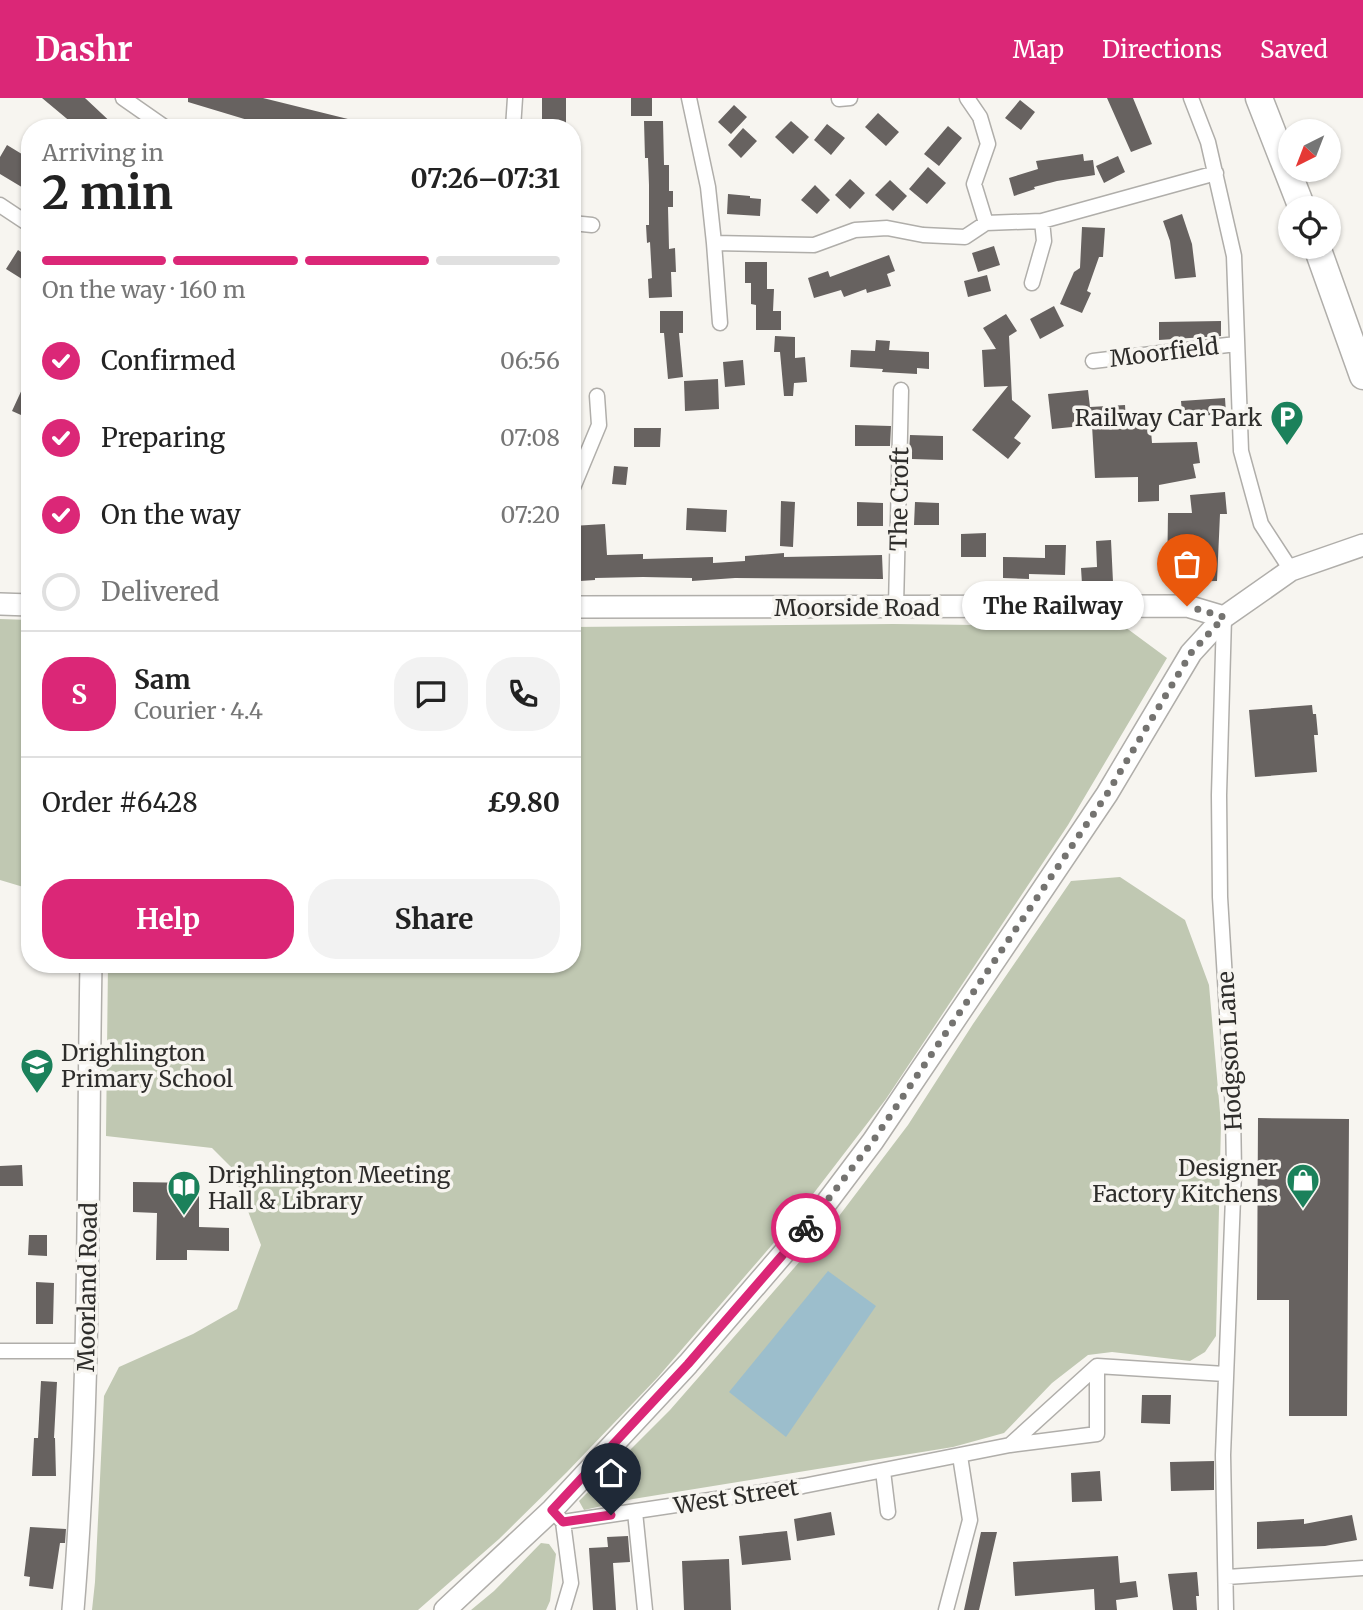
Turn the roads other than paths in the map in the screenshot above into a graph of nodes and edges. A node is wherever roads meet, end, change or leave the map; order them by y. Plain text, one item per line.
1 (123, 98) edge
2 (515, 98) edge
3 (689, 98) edge
4 (967, 98) edge
5 (1191, 98) edge
6 (1259, 98) edge
7 (153, 119) edge
8 (514, 119) edge
9 (1216, 173) junction
10 (1297, 196) edge
11 (0, 205) edge
12 (21, 219) edge
13 (1042, 222) junction
14 (986, 223) junction
15 (581, 224) edge
16 (592, 225) dead end
17 (714, 243) junction
18 (1321, 259) edge
19 (1032, 283) dead end
20 (720, 323) dead end
21 (1236, 344) junction
22 (1093, 361) dead end
23 (1363, 376) edge
24 (901, 390) dead end
25 (597, 396) dead end
26 (581, 468) edge
27 (1363, 545) edge
28 (1291, 570) junction
29 (0, 604) edge
30 (21, 605) edge
31 (581, 607) edge
32 (896, 607) junction
33 (1224, 617) junction
34 (92, 973) edge
35 (0, 1351) edge
36 (87, 1352) junction
37 (1097, 1366) junction
38 (1226, 1374) junction
39 (1010, 1445) junction
40 (960, 1456) junction
41 (883, 1471) junction
42 (635, 1512) junction
43 (888, 1512) dead end
44 (557, 1516) junction
45 (1363, 1568) edge
46 (1227, 1577) junction
47 (72, 1610) edge
48 (445, 1610) edge
49 (563, 1610) edge
50 (645, 1610) edge
51 (946, 1610) edge
52 (1226, 1610) edge

1 - 7 street
2 - 8 street
3 - 17 street
4 - 14 street
5 - 9 street
6 - 10 highway
9 - 13 street
9 - 21 street
11 - 12 street
13 - 14 street
13 - 19 street
14 - 17 street
15 - 16 street
17 - 20 street
18 - 23 highway
21 - 22 street, Moorfield
21 - 28 street
24 - 32 street, The Croft
25 - 26 street
27 - 28 main road
28 - 33 main road
29 - 30 main road
31 - 32 main road, Moorside Road
32 - 33 main road, Moorside Road
33 - 38 street, Hodgson Lane
33 - 44 main road
34 - 36 main road, Moorland Road
35 - 36 street
36 - 47 main road, Moorland Road
37 - 38 street
37 - 39 street, West Street
37 - 39 street, West Street
38 - 46 street, Hodgson Lane
39 - 40 street, West Street
40 - 41 street, West Street
40 - 51 street
41 - 42 street, West Street
41 - 43 street
42 - 44 street, West Street
42 - 50 street
44 - 48 main road
44 - 49 street
45 - 46 street
46 - 52 street, Hodgson Lane

